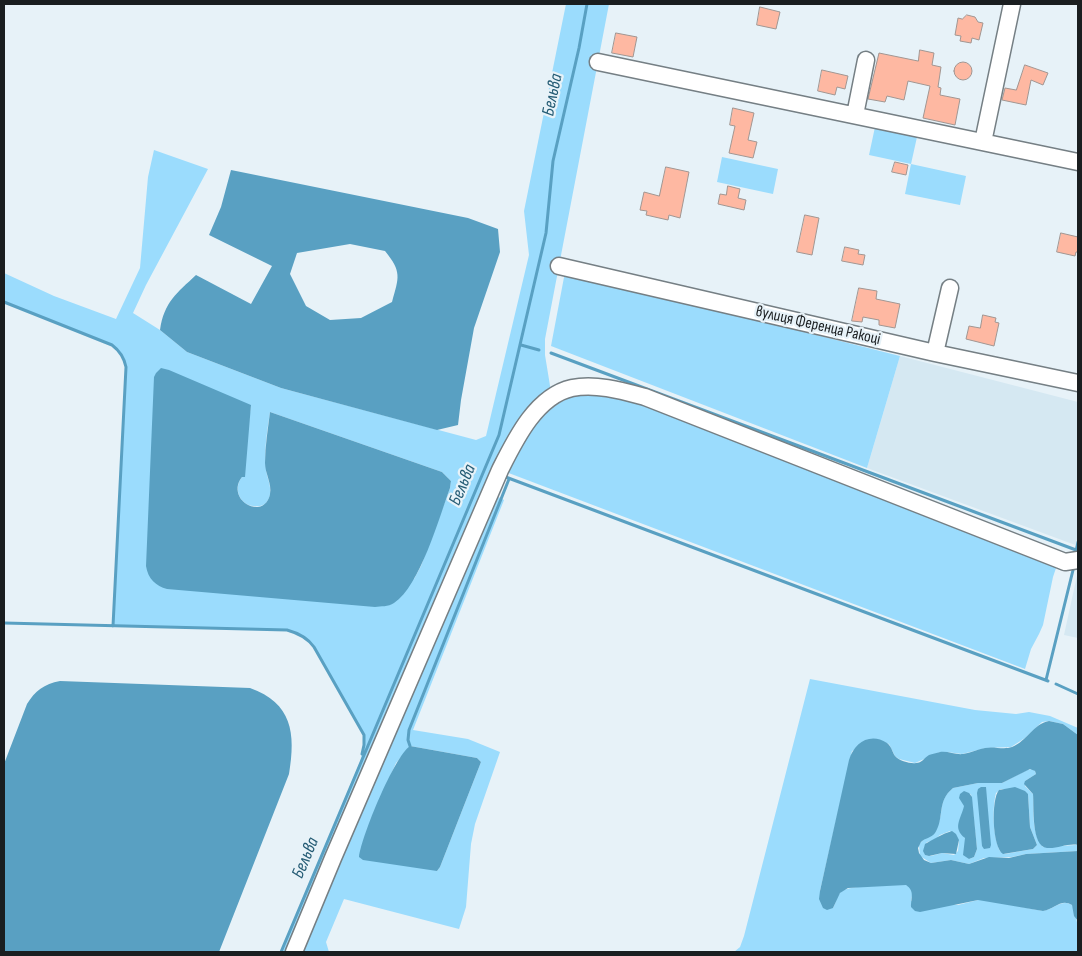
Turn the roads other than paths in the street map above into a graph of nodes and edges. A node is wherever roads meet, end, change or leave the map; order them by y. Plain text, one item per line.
1 (1012, 4) edge
2 (866, 60) dead end
3 (598, 62) dead end
4 (855, 115) junction
5 (983, 142) junction
6 (1078, 162) edge
7 (559, 266) dead end
8 (950, 288) dead end
9 (936, 353) junction
10 (1078, 383) edge
11 (1078, 560) edge
12 (294, 952) edge

1 - 5 street
2 - 4 street
3 - 4 street
4 - 5 street
5 - 6 street
7 - 9 street, вулиця Ференца Ракоці
8 - 9 street
9 - 10 street, вулиця Ференца Ракоці
11 - 12 street

